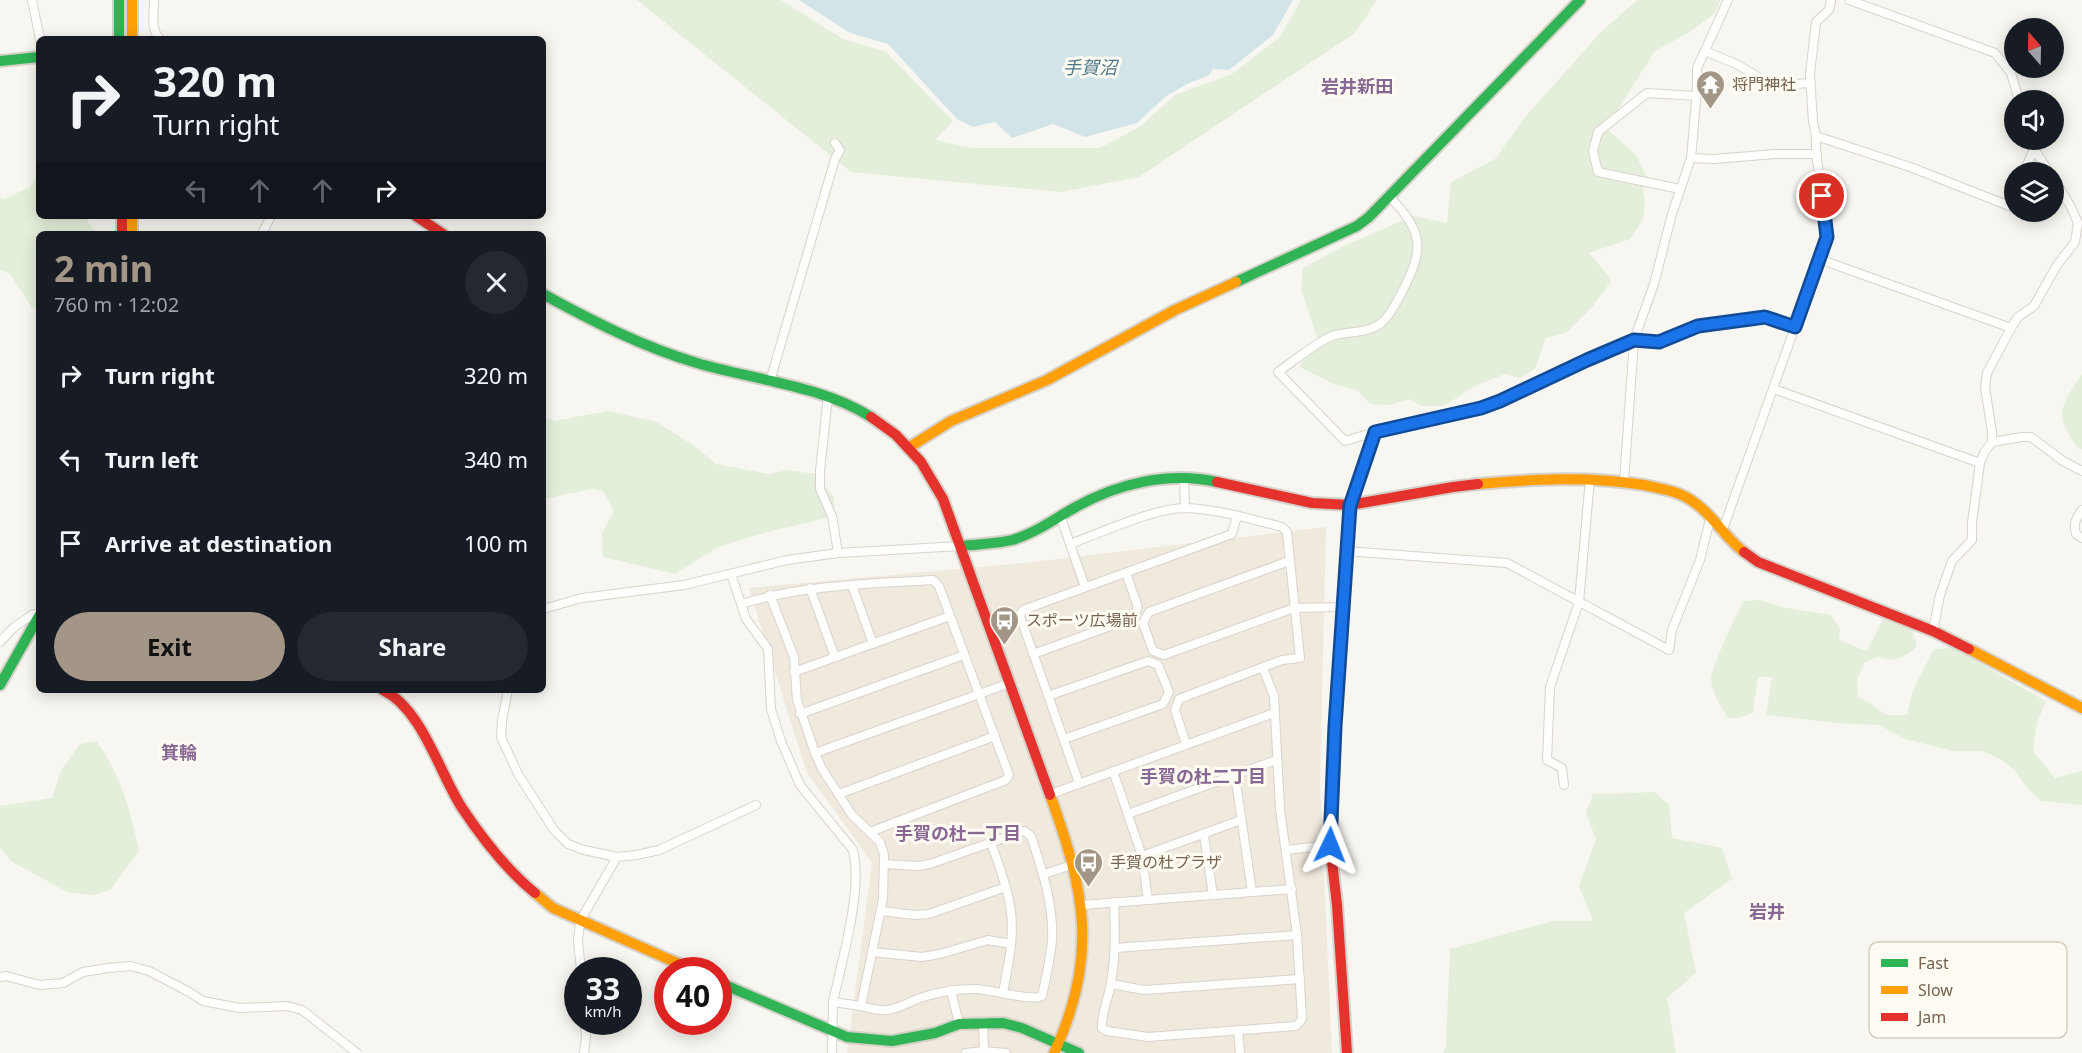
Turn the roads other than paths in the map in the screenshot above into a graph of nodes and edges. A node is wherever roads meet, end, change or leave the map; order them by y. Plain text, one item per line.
1 (32, 0) edge
2 (119, 0) edge
3 (132, 0) edge
4 (154, 0) edge
5 (1580, 0) edge
6 (1728, 0) edge
7 (1831, 0) edge
8 (1849, 0) edge
9 (39, 36) edge
10 (120, 36) edge
11 (132, 36) edge
12 (157, 36) edge
13 (1705, 51) junction
14 (36, 57) edge
15 (0, 61) edge
16 (1810, 82) junction
17 (2016, 90) edge
18 (1697, 96) junction
19 (1816, 136) junction
20 (835, 143) dead end
21 (1816, 154) junction
22 (1690, 158) junction
23 (1680, 189) junction
24 (2064, 195) edge
25 (1389, 196) junction
26 (2004, 204) edge
27 (419, 219) edge
28 (429, 230) edge
29 (1819, 259) junction
30 (546, 296) edge
31 (1795, 327) junction
32 (2011, 328) junction
33 (1634, 340) junction
34 (770, 381) junction
35 (1774, 389) junction
36 (828, 396) junction
37 (1375, 432) junction
38 (1992, 442) junction
39 (908, 448) junction
40 (1980, 463) junction
41 (2082, 471) edge
42 (1184, 478) junction
43 (1590, 479) junction
44 (1624, 482) junction
45 (1350, 506) junction
46 (1185, 508) junction
47 (2082, 510) edge
48 (1060, 515) junction
49 (1237, 516) junction
50 (1710, 519) junction
51 (1722, 532) junction
52 (2082, 538) edge
53 (1070, 544) junction
54 (961, 546) junction
55 (1346, 551) junction
56 (838, 553) junction
57 (1289, 561) junction
58 (1126, 573) junction
59 (731, 574) junction
60 (852, 585) junction
61 (1086, 587) junction
62 (810, 588) junction
63 (770, 595) junction
64 (1579, 602) junction
65 (741, 604) junction
66 (1342, 607) junction
67 (546, 608) edge
68 (1294, 608) junction
69 (36, 616) edge
70 (950, 616) junction
71 (36, 622) edge
72 (1933, 631) junction
73 (0, 642) edge
74 (873, 644) junction
75 (1033, 654) junction
76 (964, 655) junction
77 (835, 657) junction
78 (1263, 668) junction
79 (794, 672) junction
80 (1010, 683) junction
81 (0, 685) edge
82 (389, 693) edge
83 (507, 693) edge
84 (980, 694) junction
85 (1048, 696) junction
86 (2082, 708) edge
87 (1274, 713) junction
88 (800, 714) junction
89 (995, 736) junction
90 (1064, 739) junction
91 (1186, 744) junction
92 (814, 753) junction
93 (1276, 760) junction
94 (1113, 771) junction
95 (1235, 775) junction
96 (1079, 783) junction
97 (1564, 785) dead end
98 (839, 794) junction
99 (1050, 794) junction
100 (756, 805) dead end
101 (1128, 814) junction
102 (1241, 820) junction
103 (870, 832) junction
104 (1204, 835) junction
105 (991, 842) junction
106 (1330, 845) junction
107 (1286, 850) junction
108 (1142, 856) junction
109 (617, 857) junction
110 (884, 864) junction
111 (1075, 864) junction
112 (1044, 874) junction
113 (1006, 887) junction
114 (1292, 889) junction
115 (1252, 892) junction
116 (1213, 895) junction
117 (1148, 900) junction
118 (1114, 902) junction
119 (1082, 905) junction
120 (881, 911) junction
121 (580, 921) junction
122 (1297, 934) junction
123 (1011, 944) junction
124 (1115, 948) junction
125 (872, 952) junction
126 (580, 957) edge
127 (663, 957) edge
128 (0, 977) edge
129 (1300, 979) junction
130 (1111, 984) junction
131 (732, 988) edge
132 (951, 990) junction
133 (1003, 992) junction
134 (834, 1002) junction
135 (861, 1006) junction
136 (983, 1022) junction
137 (959, 1024) junction
138 (1238, 1030) junction
139 (832, 1032) junction
140 (586, 1035) edge
141 (1056, 1049) edge
142 (984, 1051) junction
143 (357, 1053) edge
144 (584, 1053) edge
145 (832, 1053) edge
146 (966, 1053) edge
147 (1006, 1053) edge
148 (1079, 1053) edge
149 (1240, 1053) edge
150 (1346, 1053) edge

1 - 9 street
2 - 10 street
3 - 11 street
4 - 12 street
5 - 25 street
6 - 13 street
7 - 16 street
8 - 17 street
13 - 16 street
13 - 18 street
14 - 15 street
16 - 19 street
18 - 22 street
18 - 23 street
19 - 21 street
19 - 26 street
20 - 34 street
21 - 22 street
21 - 29 street
22 - 23 street
23 - 33 street
24 - 32 street
25 - 37 street
25 - 39 street
27 - 28 street
29 - 31 street
29 - 32 street
30 - 34 street
31 - 33 street
31 - 35 street
32 - 38 street
33 - 37 street
33 - 44 street
34 - 36 street
35 - 40 street
35 - 51 street
36 - 39 street
36 - 56 street
37 - 45 street
38 - 40 street
38 - 41 street
39 - 54 street
40 - 72 street
42 - 45 street
42 - 46 street
42 - 48 street
43 - 44 street
43 - 45 street
43 - 64 street
44 - 50 street
45 - 55 street
46 - 49 street
46 - 53 street
47 - 52 street
48 - 53 street
48 - 54 street
49 - 57 street
49 - 58 street
50 - 51 street
50 - 64 street
51 - 72 street
53 - 61 street
54 - 56 street
54 - 80 street
55 - 64 street
55 - 66 street
56 - 59 street
57 - 68 street
57 - 68 street
58 - 61 street
58 - 75 street
59 - 65 street
59 - 67 street
60 - 62 street
60 - 70 street
60 - 74 street
61 - 75 street
62 - 63 street
62 - 77 street
63 - 65 street
63 - 79 street
64 - 97 street
65 - 134 street
66 - 68 street
66 - 106 street
68 - 78 street
69 - 73 street
70 - 74 street
70 - 76 street
71 - 81 street
72 - 86 street
74 - 77 street
75 - 85 street
76 - 84 street
76 - 88 street
77 - 79 street
78 - 87 street
78 - 91 street
79 - 88 street
80 - 84 street
80 - 99 street
82 - 121 street
83 - 109 street
84 - 89 street
84 - 92 street
85 - 90 street
85 - 90 street
87 - 91 street
87 - 93 street
88 - 92 street
89 - 98 street
89 - 103 street
90 - 96 street
91 - 94 street
92 - 98 street
93 - 95 street
93 - 107 street
94 - 96 street
94 - 101 street
95 - 101 street
95 - 102 street
96 - 99 street
98 - 103 street
99 - 111 street
100 - 109 street
101 - 108 street
102 - 104 street
102 - 115 street
103 - 110 street
104 - 108 street
104 - 116 street
105 - 110 street
105 - 112 street
105 - 113 street
106 - 107 street
106 - 150 street
107 - 114 street
108 - 117 street
109 - 121 street
110 - 120 street
111 - 112 street
111 - 119 street
112 - 133 street
113 - 120 street
113 - 123 street
114 - 115 street
114 - 122 street
115 - 116 street
116 - 117 street
117 - 118 street
118 - 119 street
118 - 124 street
119 - 141 street
120 - 125 street
121 - 126 street
121 - 127 street
122 - 124 street
122 - 129 street
123 - 125 street
123 - 133 street
124 - 130 street
125 - 135 street
128 - 143 street
129 - 130 street
129 - 138 street
130 - 138 street
131 - 139 street
132 - 133 street
132 - 135 street
132 - 137 street
134 - 135 street
134 - 139 street
136 - 137 street
136 - 141 street
136 - 142 street
137 - 139 street
138 - 149 street
139 - 145 street
140 - 144 street
141 - 148 street
142 - 146 street
142 - 147 street

